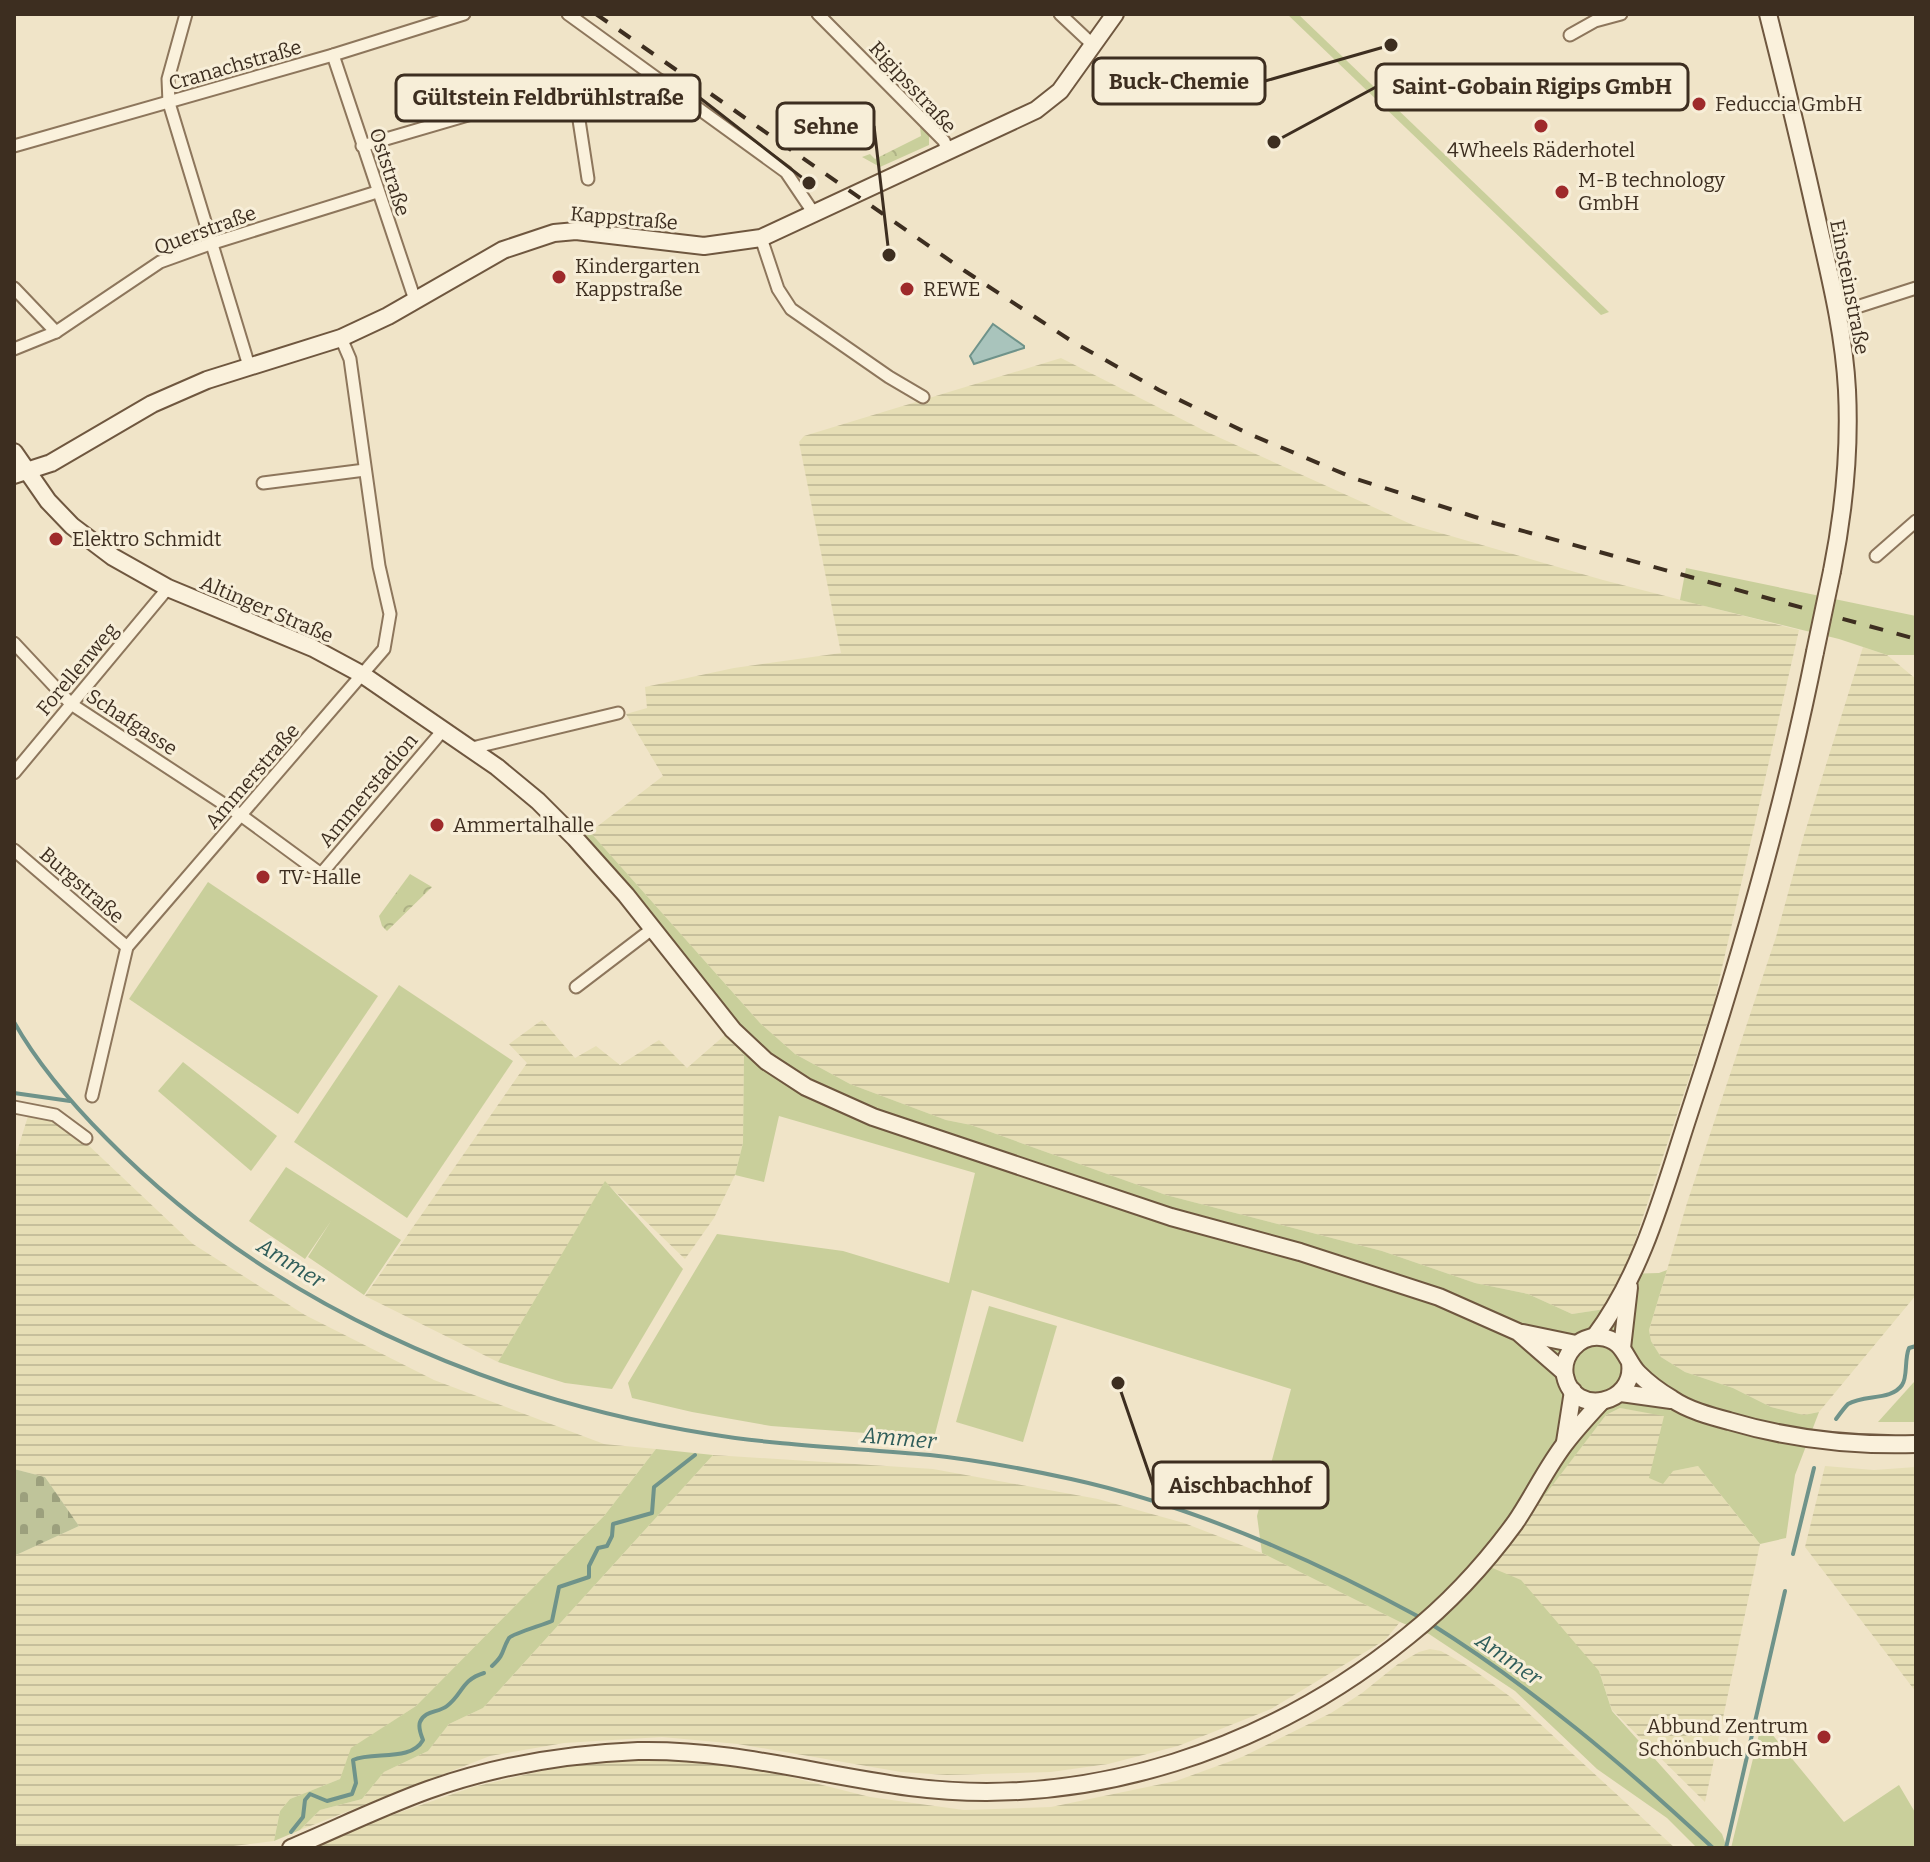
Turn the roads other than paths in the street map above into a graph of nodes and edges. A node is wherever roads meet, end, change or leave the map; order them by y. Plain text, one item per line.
1 (186, 14) edge
2 (464, 14) edge
3 (568, 14) edge
4 (818, 14) edge
5 (1060, 14) edge
6 (1115, 14) edge
7 (1621, 14) edge
8 (1768, 14) edge
9 (1570, 35) dead end
10 (1093, 45) junction
11 (333, 55) junction
12 (662, 81) junction
13 (579, 100) junction
14 (169, 103) junction
15 (14, 146) edge
16 (362, 146) junction
17 (948, 152) junction
18 (588, 179) dead end
19 (377, 192) junction
20 (815, 215) junction
21 (761, 238) junction
22 (210, 244) junction
23 (14, 288) edge
24 (1916, 288) edge
25 (415, 300) junction
26 (1838, 313) junction
27 (56, 332) junction
28 (341, 338) junction
29 (14, 349) edge
30 (249, 366) junction
31 (923, 397) dead end
32 (14, 452) edge
33 (365, 470) junction
34 (21, 473) edge
35 (263, 483) dead end
36 (1916, 521) edge
37 (1876, 556) dead end
38 (168, 588) junction
39 (14, 643) edge
40 (363, 675) junction
41 (71, 704) junction
42 (618, 713) dead end
43 (444, 729) junction
44 (472, 748) junction
45 (14, 773) edge
46 (242, 816) junction
47 (14, 850) edge
48 (652, 929) junction
49 (127, 947) junction
50 (576, 987) dead end
51 (92, 1096) dead end
52 (14, 1107) edge
53 (86, 1138) dead end
54 (1630, 1282) junction
55 (1518, 1332) junction
56 (1595, 1336) junction
57 (1576, 1344) junction
58 (1626, 1355) junction
59 (1564, 1372) junction
60 (1573, 1391) junction
61 (1621, 1393) junction
62 (1673, 1400) junction
63 (1601, 1402) junction
64 (1564, 1444) junction
65 (1916, 1444) edge
66 (291, 1848) edge

1 - 14 street
2 - 11 street, Cranachstraße
3 - 12 street
4 - 17 street, Rigipsstraße
5 - 10 street
6 - 10 street, Kappstraße
7 - 9 street
8 - 26 street, Einsteinstraße
10 - 17 street, Kappstraße
11 - 14 street, Cranachstraße
11 - 16 street, Oststraße
12 - 13 street
12 - 20 street
13 - 16 street
13 - 18 street
14 - 15 street, Cranachstraße
14 - 22 street
16 - 19 street, Oststraße
17 - 20 street, Kappstraße
19 - 22 street, Querstraße
19 - 25 street, Oststraße
20 - 21 street, Kappstraße
21 - 25 street, Kappstraße
21 - 31 street
22 - 27 street, Querstraße
22 - 30 street
23 - 27 street
24 - 26 street
25 - 28 street, Kappstraße
26 - 54 street, Einsteinstraße, bridge
27 - 29 street, Querstraße
28 - 30 street, Kappstraße
28 - 33 street, Ammerstraße
30 - 34 street, Kappstraße
32 - 34 street, Altinger Straße
33 - 35 street
33 - 40 street, Ammerstraße
34 - 38 street, Altinger Straße
36 - 37 street
38 - 40 street, Altinger Straße
38 - 41 street, Forellenweg
39 - 41 street, Schafgasse
40 - 43 street, Altinger Straße
40 - 46 street, Ammerstraße
41 - 45 street, Forellenweg
41 - 46 street, Schafgasse
42 - 44 street
43 - 44 street, Altinger Straße
43 - 46 street, Ammerstadion
44 - 48 street, Altinger Straße
46 - 49 street, Ammerstraße
47 - 49 street, Burgstraße
48 - 50 street
48 - 55 street, Altinger Straße
49 - 51 street, Ammerstraße
52 - 53 street
54 - 56 street
54 - 58 street
55 - 57 street
55 - 59 street
56 - 57 street
56 - 58 street
57 - 59 street
58 - 61 street
58 - 62 street
59 - 60 street
60 - 63 street
60 - 64 street
61 - 62 street
61 - 63 street
62 - 65 street
63 - 64 street
64 - 66 street

